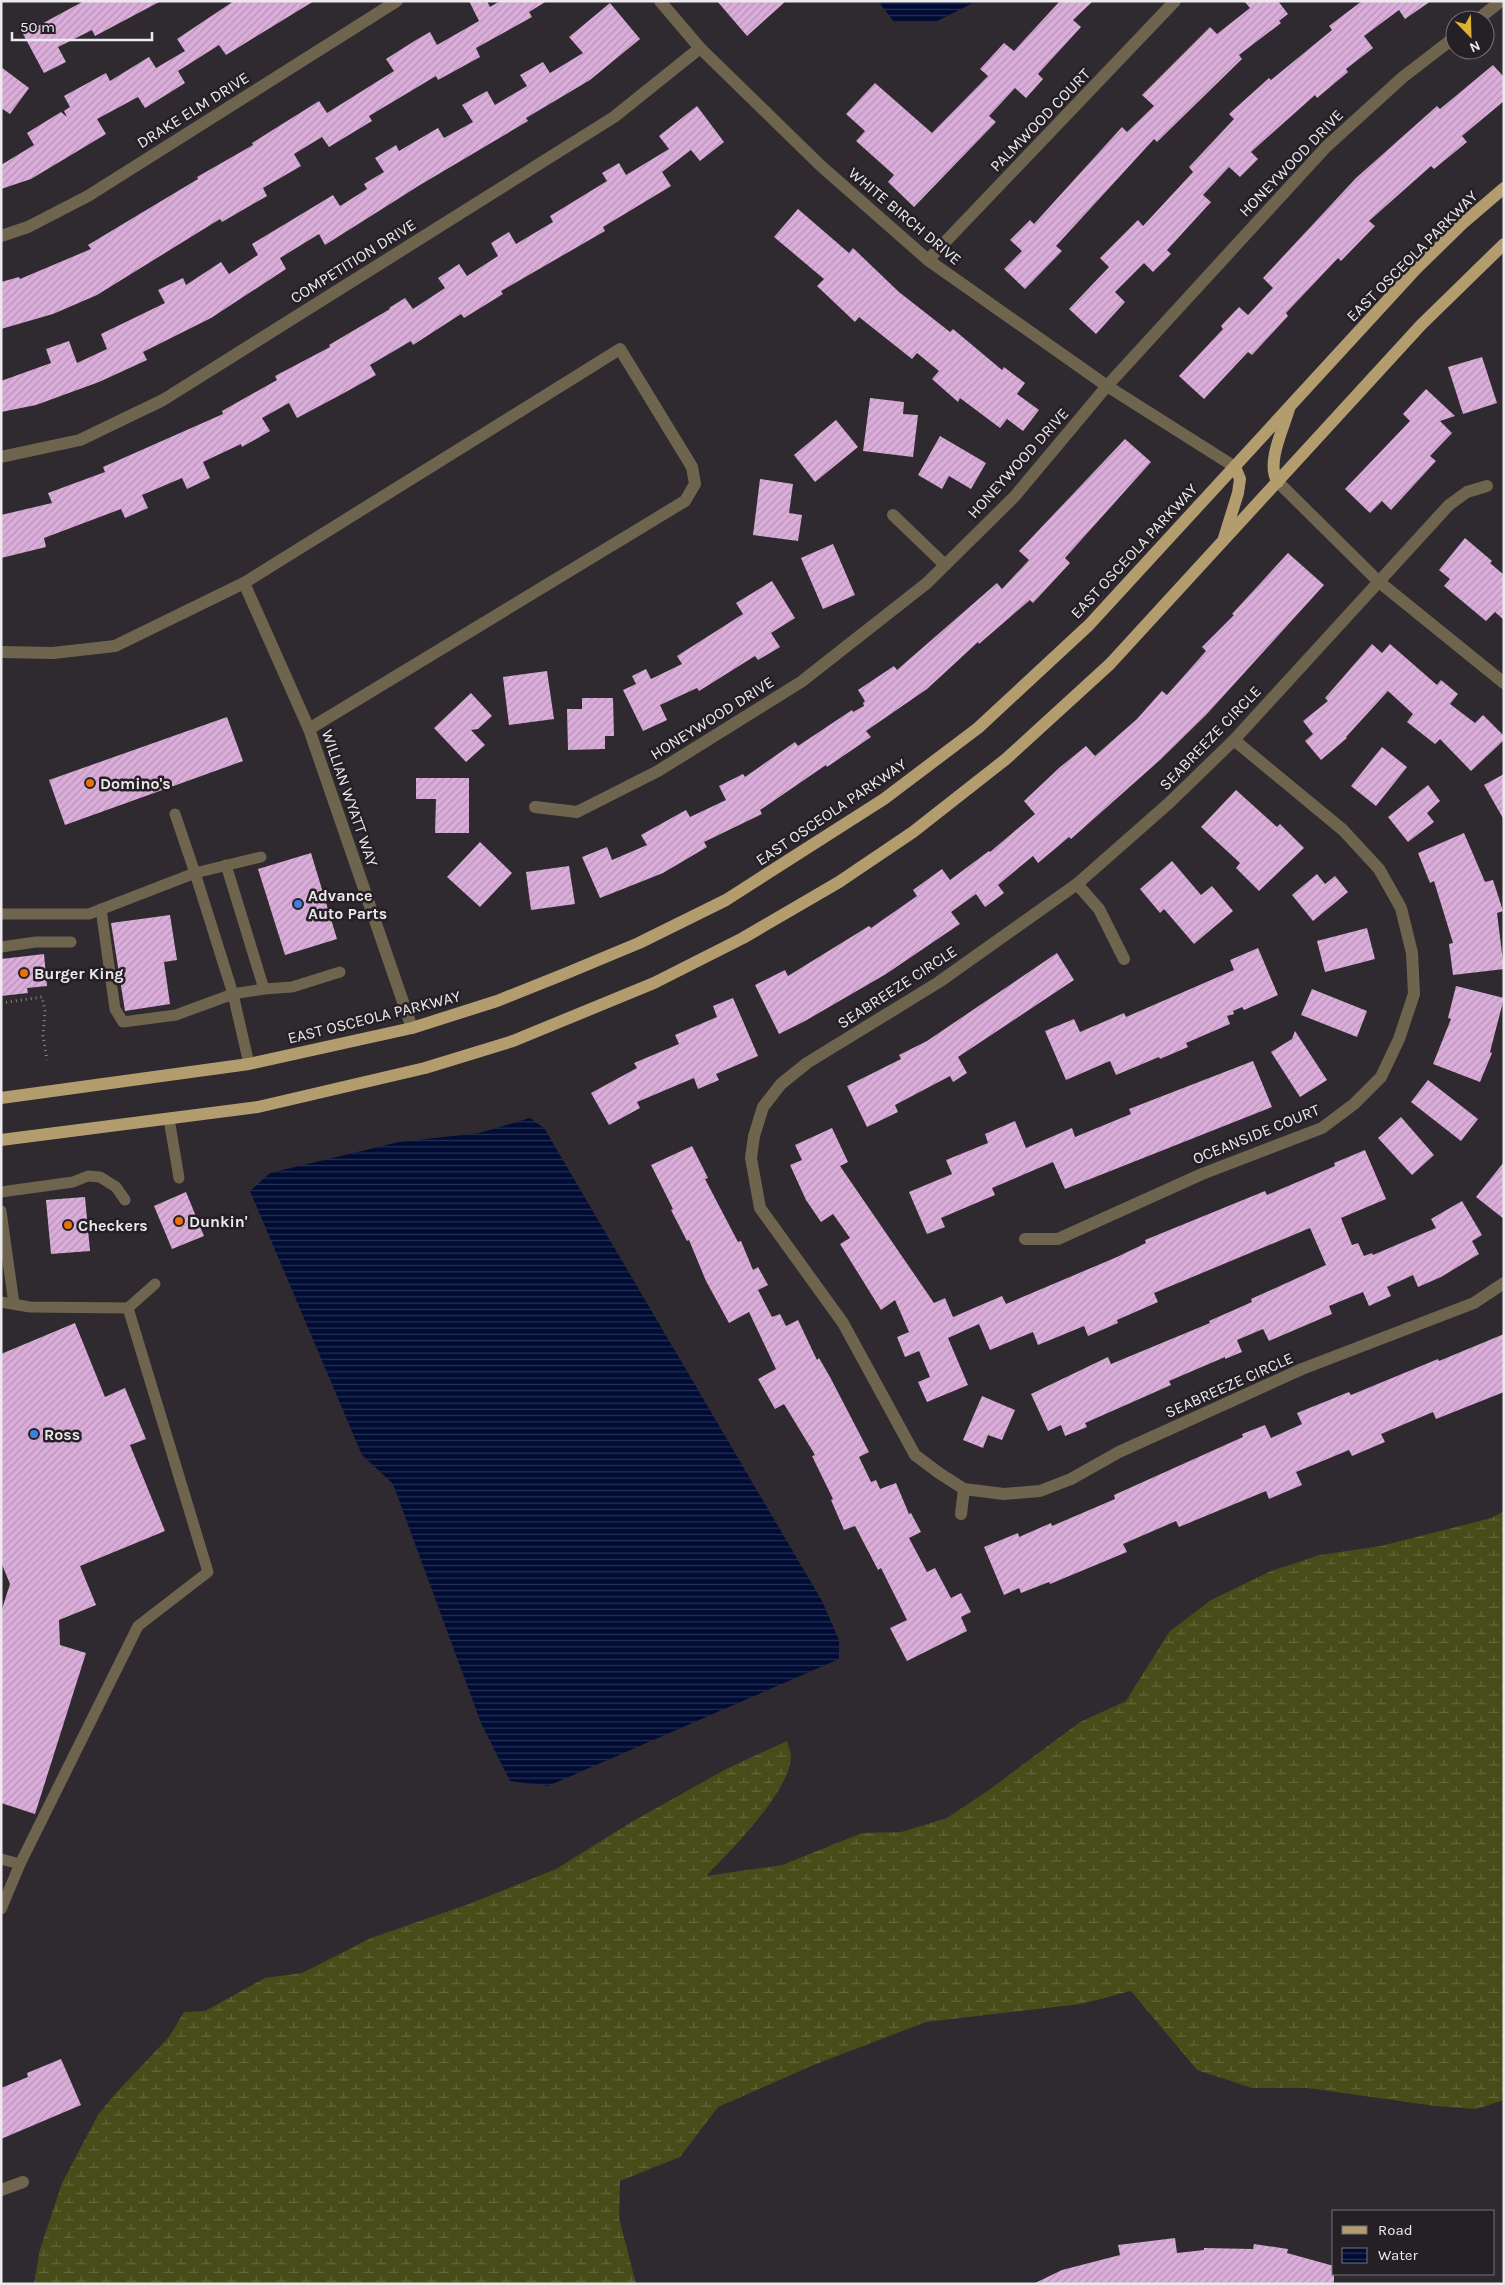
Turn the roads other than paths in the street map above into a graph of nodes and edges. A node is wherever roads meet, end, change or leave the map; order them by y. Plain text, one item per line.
1 (397, 1) edge
2 (660, 1) edge
3 (1175, 1) edge
4 (1501, 1) edge
5 (1490, 10) edge
6 (1445, 45) edge
7 (700, 48) junction
8 (1504, 188) edge
9 (1, 236) edge
10 (1504, 244) edge
11 (928, 260) junction
12 (1107, 386) junction
13 (1291, 404) junction
14 (1, 457) edge
15 (1235, 467) junction
16 (1278, 482) junction
17 (1487, 486) dead end
18 (893, 515) dead end
19 (1223, 543) junction
20 (945, 565) junction
21 (1378, 581) junction
22 (244, 583) junction
23 (1, 652) edge
24 (1504, 683) edge
25 (309, 729) junction
26 (1234, 740) junction
27 (535, 807) dead end
28 (175, 814) dead end
29 (261, 857) dead end
30 (226, 865) junction
31 (194, 873) junction
32 (1077, 884) junction
33 (101, 909) junction
34 (1, 914) edge
35 (71, 942) dead end
36 (1, 947) edge
37 (1124, 959) dead end
38 (340, 972) dead end
39 (264, 989) junction
40 (233, 994) junction
41 (412, 1028) junction
42 (249, 1064) junction
43 (1, 1098) edge
44 (169, 1119) junction
45 (1, 1140) edge
46 (179, 1178) dead end
47 (1, 1192) edge
48 (125, 1200) dead end
49 (1, 1211) edge
50 (1025, 1239) dead end
51 (1504, 1283) edge
52 (155, 1284) dead end
53 (1, 1302) edge
54 (14, 1304) junction
55 (128, 1308) junction
56 (964, 1489) junction
57 (961, 1514) dead end
58 (1, 1859) edge
59 (20, 1864) junction
60 (2, 1905) edge
61 (23, 2182) dead end
62 (1, 2190) edge

1 - 9 street, DRAKE ELM DRIVE
2 - 7 street, WHITE BIRCH DRIVE
3 - 11 street, PALMWOOD COURT
4 - 5 street
6 - 12 street, HONEYWOOD DRIVE
7 - 11 street, WHITE BIRCH DRIVE
7 - 14 street, COMPETITION DRIVE
8 - 13 main road, EAST OSCEOLA PARKWAY
10 - 16 main road
11 - 12 street, WHITE BIRCH DRIVE
12 - 15 street, WHITE BIRCH DRIVE
12 - 20 street, HONEYWOOD DRIVE
13 - 15 main road, EAST OSCEOLA PARKWAY
13 - 16 main road
15 - 19 main road
15 - 41 main road, EAST OSCEOLA PARKWAY
16 - 19 main road
16 - 21 street
17 - 21 street, SEABREEZE CIRCLE
18 - 20 street
19 - 44 main road
20 - 27 street, HONEYWOOD DRIVE
21 - 24 street
21 - 26 street, SEABREEZE CIRCLE
22 - 23 street
22 - 25 street, WILLIAN WYATT WAY
22 - 25 street
25 - 41 street, WILLIAN WYATT WAY
26 - 32 street, SEABREEZE CIRCLE
26 - 50 street, OCEANSIDE COURT
28 - 31 lane
29 - 30 lane
30 - 31 lane
30 - 39 lane
31 - 33 lane
31 - 40 lane
32 - 37 street
32 - 56 street, SEABREEZE CIRCLE
33 - 34 lane
33 - 40 lane
35 - 36 lane
38 - 39 lane
39 - 40 lane
40 - 42 lane
41 - 42 main road, EAST OSCEOLA PARKWAY
42 - 43 main road, EAST OSCEOLA PARKWAY
44 - 45 main road
44 - 46 lane
47 - 48 lane
49 - 54 lane
51 - 56 street, SEABREEZE CIRCLE
52 - 55 lane
53 - 54 lane
54 - 55 lane
55 - 59 lane
56 - 57 street
58 - 59 lane
59 - 60 lane
61 - 62 street

